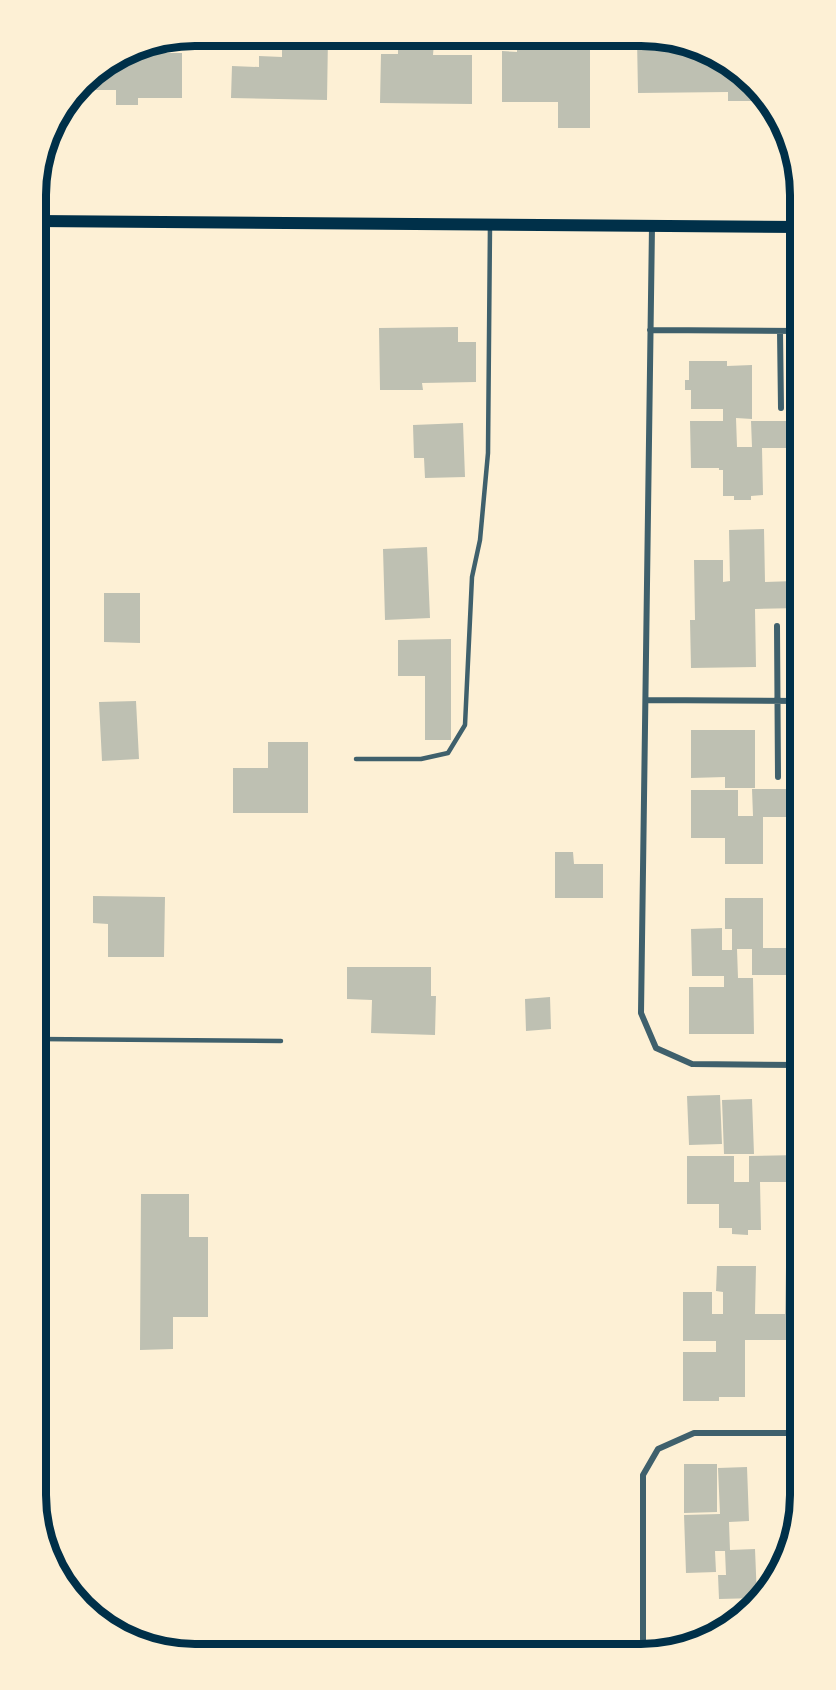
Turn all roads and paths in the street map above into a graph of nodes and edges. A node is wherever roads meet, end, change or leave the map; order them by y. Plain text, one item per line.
1 (47, 220) edge
2 (490, 225) junction
3 (652, 226) junction
4 (790, 227) edge
5 (650, 330) junction
6 (780, 331) junction
7 (790, 331) edge
8 (781, 408) dead end
9 (777, 626) dead end
10 (646, 700) junction
11 (777, 700) junction
12 (790, 701) edge
13 (356, 759) dead end
14 (778, 777) dead end
15 (46, 1039) edge
16 (281, 1041) dead end
17 (789, 1065) edge
18 (789, 1433) edge
19 (643, 1644) edge

1 - 2 main road
2 - 3 main road
2 - 13 lane
3 - 4 main road
3 - 5 street
5 - 6 street
5 - 10 street
6 - 7 street
6 - 8 street
9 - 11 street
10 - 11 street
10 - 17 street
11 - 12 street
11 - 14 street
15 - 16 lane
18 - 19 street

